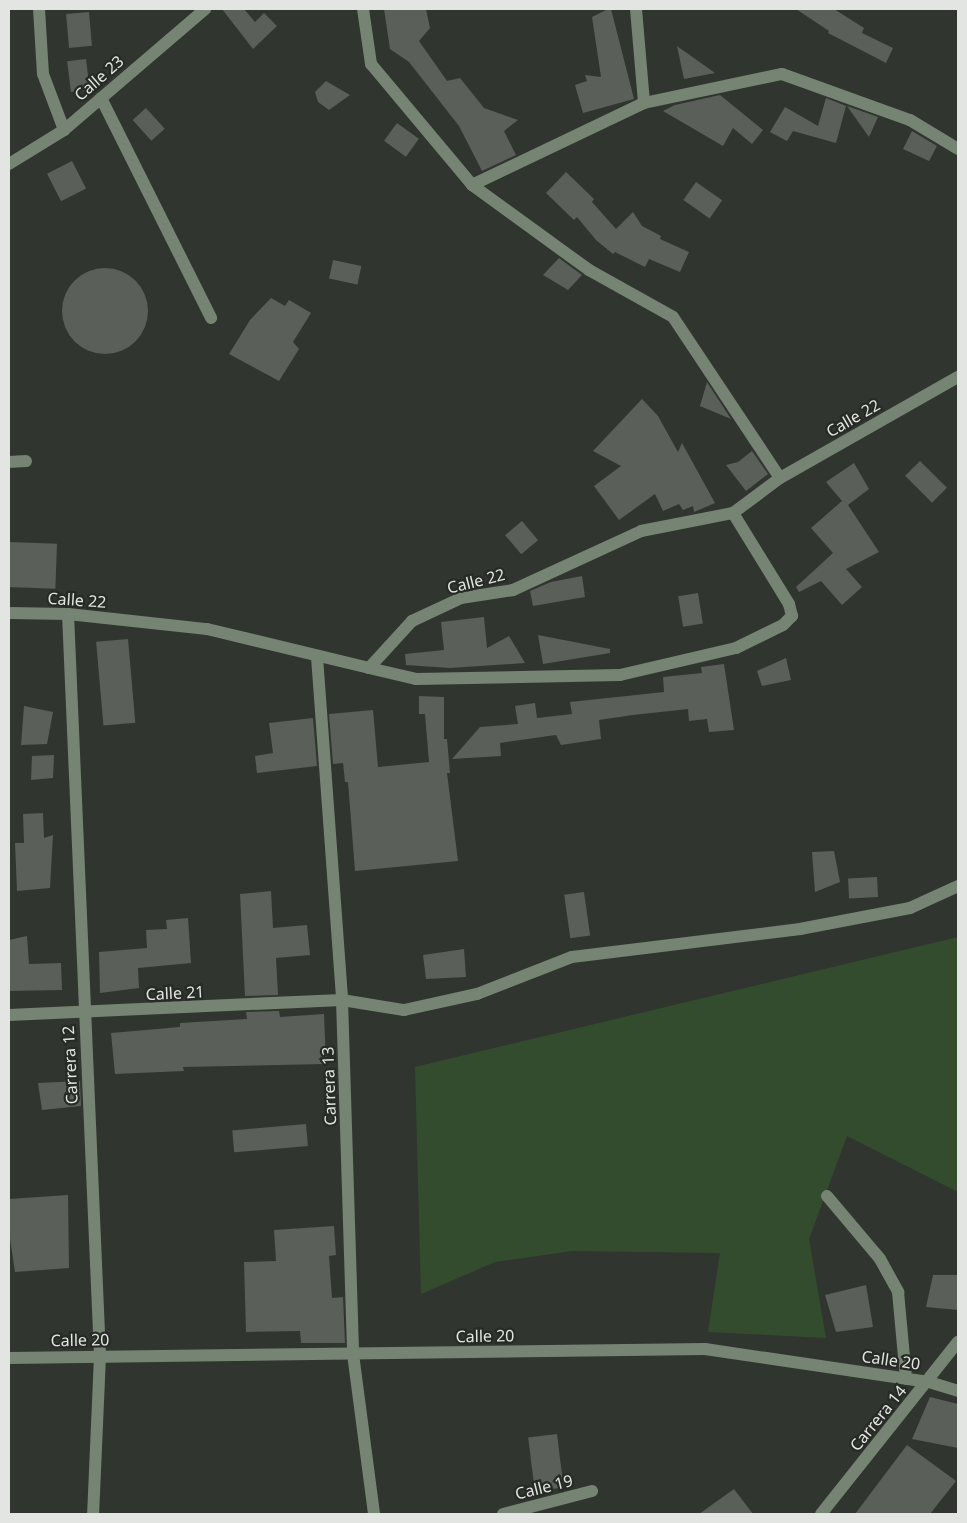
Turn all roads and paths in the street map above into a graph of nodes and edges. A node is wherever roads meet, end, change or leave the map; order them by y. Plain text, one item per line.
1 (39, 9) edge
2 (205, 9) edge
3 (363, 9) edge
4 (636, 9) edge
5 (101, 98) junction
6 (644, 103) junction
7 (64, 130) junction
8 (958, 149) edge
9 (9, 164) edge
10 (472, 185) junction
11 (211, 318) dead end
12 (958, 376) edge
13 (26, 461) dead end
14 (9, 462) edge
15 (780, 478) junction
16 (733, 514) junction
17 (9, 613) edge
18 (68, 614) junction
19 (317, 657) junction
20 (369, 668) junction
21 (958, 886) edge
22 (342, 1000) junction
23 (84, 1014) junction
24 (9, 1015) edge
25 (827, 1196) dead end
26 (958, 1342) edge
27 (353, 1354) junction
28 (100, 1356) junction
29 (9, 1358) edge
30 (906, 1379) junction
31 (929, 1382) junction
32 (958, 1391) edge
33 (592, 1492) dead end
34 (92, 1514) edge
35 (374, 1514) edge
36 (503, 1514) edge
37 (821, 1514) edge

1 - 7 street
2 - 5 street, Calle 23
3 - 10 street
4 - 6 street
5 - 7 street, Calle 23
5 - 11 street
6 - 8 street
6 - 10 street
7 - 9 street, Calle 23
10 - 15 street
12 - 15 street, Calle 22
13 - 14 street
15 - 16 street, Calle 22
16 - 20 street, Calle 22
16 - 20 street
17 - 18 street, Calle 22
18 - 19 street, Calle 22
18 - 23 street, Carrera 12
19 - 20 street, Calle 22
19 - 22 street, Carrera 13
21 - 22 street, Calle 21
22 - 23 street, Calle 21
22 - 27 street, Carrera 13
23 - 24 street, Calle 21
23 - 28 street, Carrera 12
25 - 30 street
26 - 31 street, Carrera 14
27 - 28 street, Calle 20
27 - 30 street, Calle 20
27 - 35 street, Carrera 13
28 - 29 street, Calle 20
28 - 34 street, Carrera 12
30 - 31 street, Calle 20
31 - 32 street, Calle 20
31 - 37 street, Carrera 14
33 - 36 street, Calle 19

